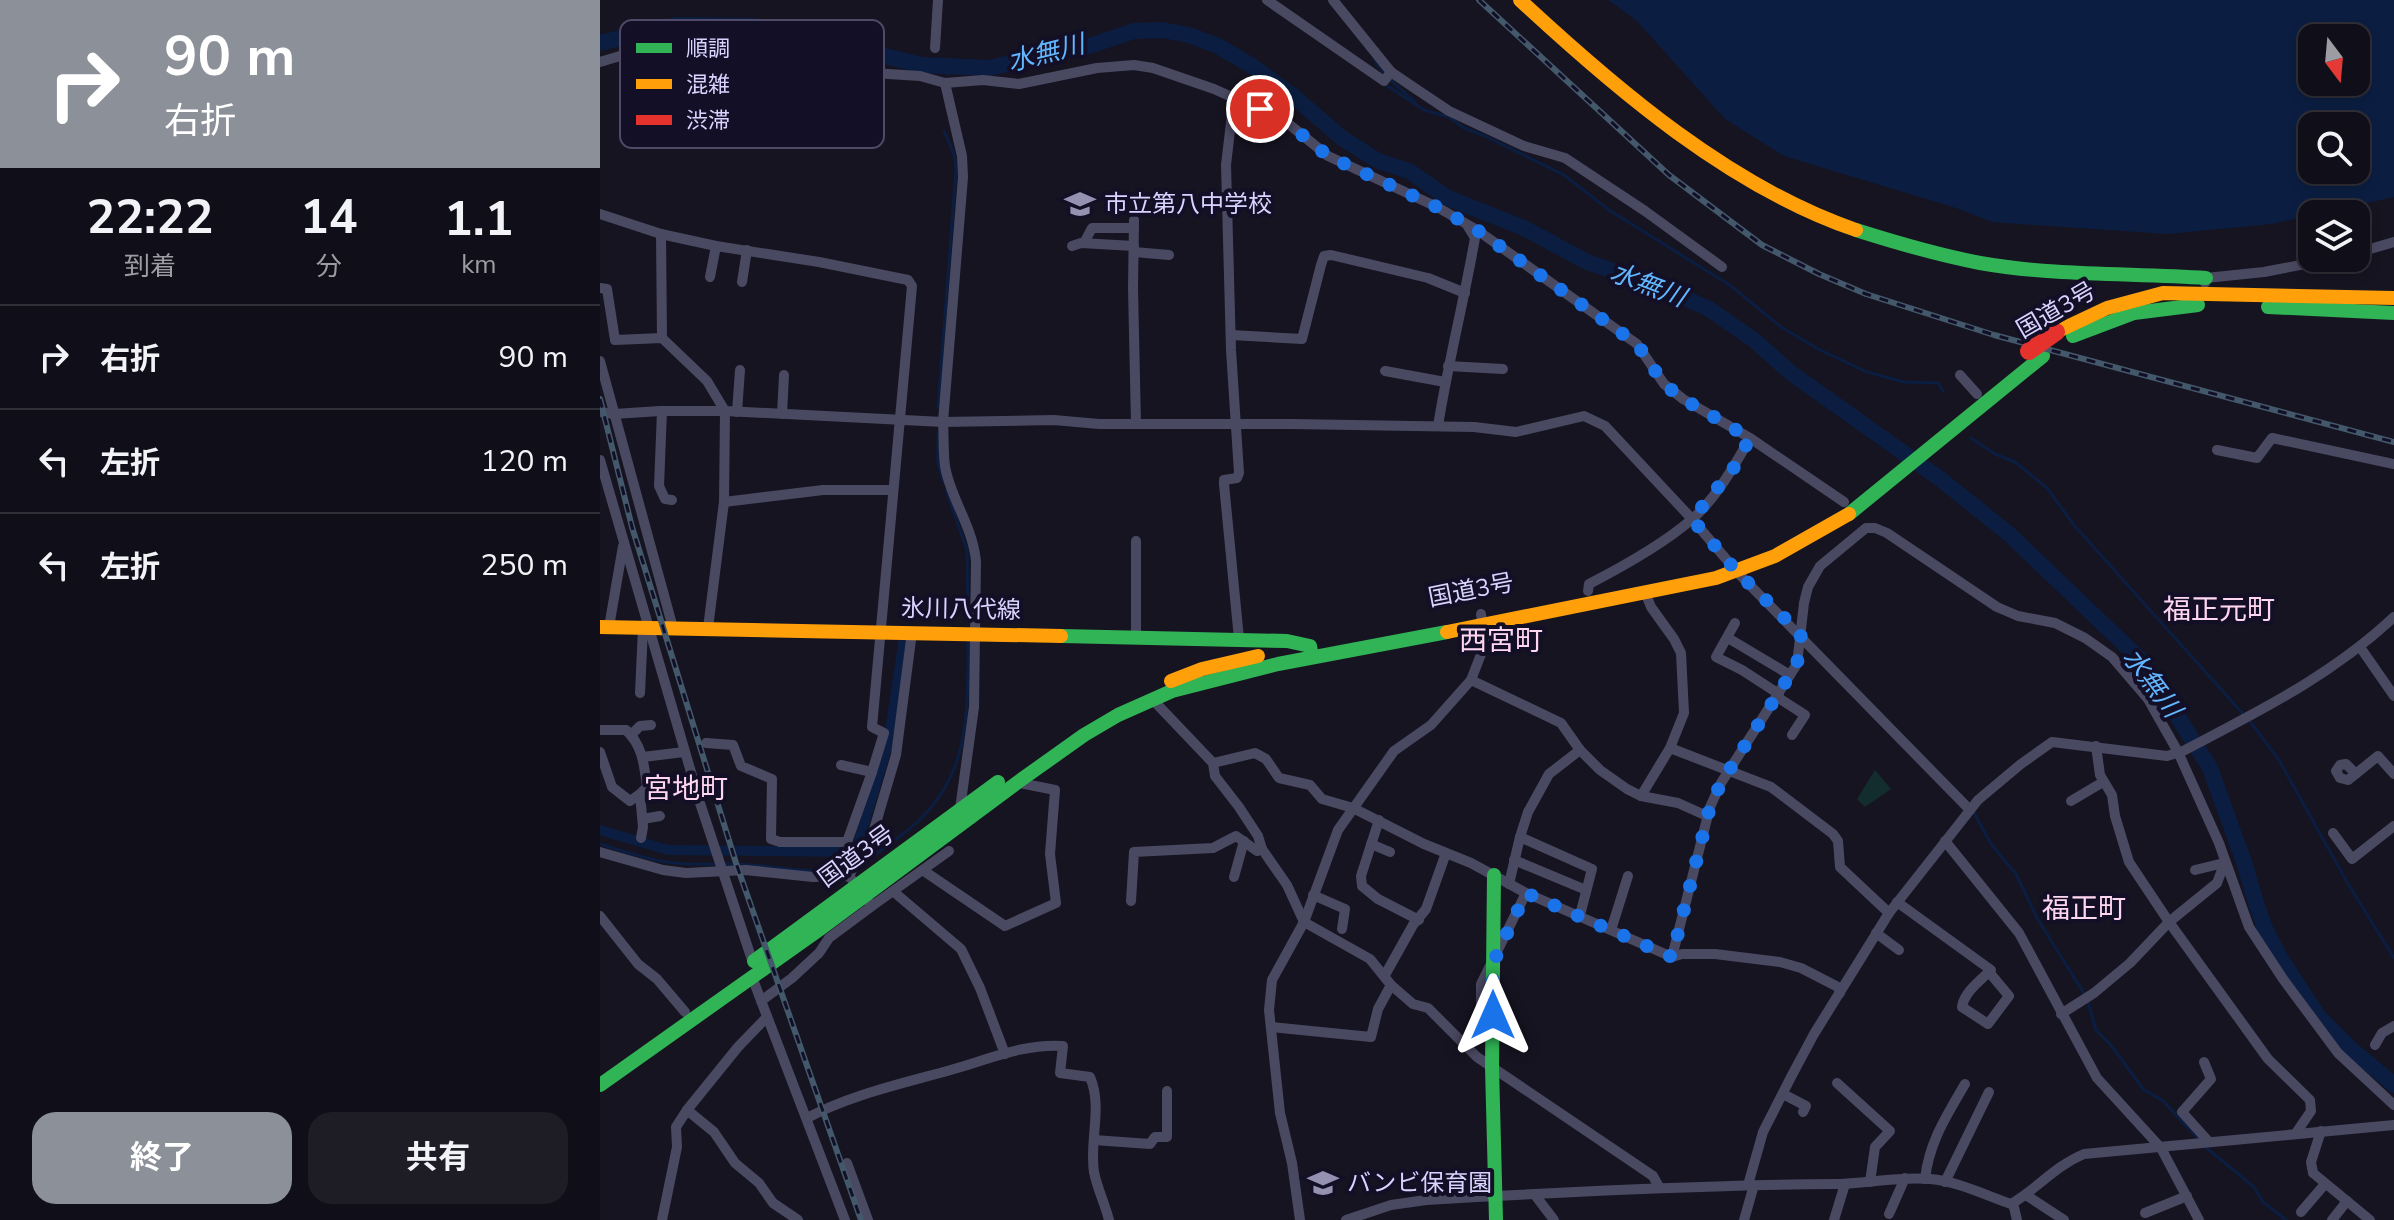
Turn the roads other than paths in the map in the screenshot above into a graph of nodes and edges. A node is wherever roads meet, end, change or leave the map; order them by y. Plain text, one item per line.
1 (938, 0) edge
2 (1267, 0) edge
3 (1333, 0) edge
4 (1520, 0) edge
5 (935, 48) dead end
6 (620, 56) edge
7 (600, 62) edge
8 (1391, 72) junction
9 (884, 74) edge
10 (945, 83) junction
11 (1234, 97) junction
12 (600, 214) edge
13 (1466, 223) junction
14 (661, 234) junction
15 (2394, 242) edge
16 (716, 246) junction
17 (1134, 249) junction
18 (2370, 249) edge
19 (747, 250) junction
20 (1169, 255) dead end
21 (2298, 265) edge
22 (1722, 267) dead end
23 (710, 277) dead end
24 (742, 282) dead end
25 (2204, 286) junction
26 (600, 288) edge
27 (1465, 293) junction
28 (2394, 296) edge
29 (2394, 313) edge
30 (2063, 334) junction
31 (1231, 335) junction
32 (662, 338) junction
33 (2036, 353) junction
34 (600, 361) edge
35 (1448, 366) junction
36 (1503, 369) dead end
37 (740, 370) dead end
38 (1385, 371) dead end
39 (784, 375) dead end
40 (1960, 375) dead end
41 (1445, 382) junction
42 (1977, 394) junction
43 (662, 411) junction
44 (725, 411) junction
45 (600, 412) edge
46 (737, 412) junction
47 (614, 414) junction
48 (782, 414) junction
49 (899, 419) junction
50 (943, 422) junction
51 (1136, 424) junction
52 (1235, 425) junction
53 (1438, 426) junction
54 (1750, 438) junction
55 (1926, 442) junction
56 (2217, 450) dead end
57 (600, 460) edge
58 (2394, 464) edge
59 (893, 490) junction
60 (672, 500) dead end
61 (724, 502) junction
62 (1850, 502) junction
63 (1692, 519) junction
64 (1136, 541) dead end
65 (623, 544) junction
66 (1734, 568) junction
67 (1588, 591) junction
68 (1645, 592) junction
69 (2394, 617) edge
70 (1482, 620) junction
71 (1735, 623) dead end
72 (605, 627) edge
73 (645, 628) junction
74 (673, 628) junction
75 (708, 628) junction
76 (880, 632) junction
77 (912, 632) junction
78 (974, 633) junction
79 (1801, 634) junction
80 (1136, 636) junction
81 (1728, 638) junction
82 (1239, 639) junction
83 (2360, 647) junction
84 (1274, 652) junction
85 (1790, 675) junction
86 (1471, 680) junction
87 (640, 693) dead end
88 (1778, 695) junction
89 (2394, 696) edge
90 (1153, 700) junction
91 (651, 725) dead end
92 (600, 730) edge
93 (631, 735) junction
94 (1792, 735) dead end
95 (706, 743) dead end
96 (2096, 746) junction
97 (1670, 748) junction
98 (1580, 750) junction
99 (600, 752) edge
100 (684, 752) junction
101 (2181, 752) junction
102 (643, 757) junction
103 (1213, 763) junction
104 (841, 765) dead end
105 (1730, 771) junction
106 (872, 772) junction
107 (2356, 774) dead end
108 (2394, 774) edge
109 (1018, 782) junction
110 (2103, 782) junction
111 (640, 794) junction
112 (1641, 796) junction
113 (2071, 801) dead end
114 (1353, 808) junction
115 (960, 809) junction
116 (1970, 810) junction
117 (660, 816) dead end
118 (1707, 816) junction
119 (643, 819) junction
120 (1379, 820) junction
121 (2394, 826) edge
122 (2333, 833) dead end
123 (1520, 837) junction
124 (641, 838) dead end
125 (1244, 841) junction
126 (1945, 841) junction
127 (1371, 844) junction
128 (1262, 849) junction
129 (949, 851) dead end
130 (600, 852) edge
131 (1390, 852) dead end
132 (1446, 853) junction
133 (717, 859) junction
134 (1514, 860) junction
135 (2225, 862) junction
136 (854, 870) junction
137 (2195, 870) dead end
138 (924, 871) junction
139 (1628, 876) dead end
140 (1234, 877) dead end
141 (1501, 879) junction
142 (1586, 890) junction
143 (894, 892) junction
144 (1526, 893) junction
145 (1313, 895) junction
146 (1131, 901) dead end
147 (1897, 902) junction
148 (1889, 913) junction
149 (1580, 915) junction
150 (600, 916) edge
151 (1419, 920) junction
152 (1304, 922) junction
153 (2169, 922) junction
154 (1342, 929) dead end
155 (1611, 930) junction
156 (1876, 933) junction
157 (1899, 950) dead end
158 (1672, 957) junction
159 (1493, 963) junction
160 (752, 970) junction
161 (1989, 972) junction
162 (1388, 980) junction
163 (1840, 993) junction
164 (761, 1001) junction
165 (685, 1012) junction
166 (2061, 1014) junction
167 (767, 1017) junction
168 (2394, 1026) edge
169 (1271, 1027) junction
170 (2375, 1045) dead end
171 (1468, 1047) junction
172 (1005, 1054) junction
173 (2204, 1062) dead end
174 (1492, 1067) junction
175 (600, 1074) edge
176 (1837, 1083) dead end
177 (1965, 1084) dead end
178 (600, 1085) edge
179 (1167, 1091) dead end
180 (1989, 1092) dead end
181 (1783, 1094) junction
182 (2394, 1105) edge
183 (687, 1110) junction
184 (1803, 1112) dead end
185 (807, 1118) junction
186 (2394, 1125) edge
187 (2321, 1131) junction
188 (2296, 1133) junction
189 (1094, 1140) junction
190 (2209, 1142) junction
191 (2161, 1148) junction
192 (847, 1163) dead end
193 (1905, 1178) junction
194 (1925, 1179) junction
195 (1870, 1182) junction
196 (1945, 1182) junction
197 (1845, 1184) junction
198 (2325, 1184) junction
199 (1751, 1185) junction
200 (1659, 1187) junction
201 (1535, 1195) junction
202 (2026, 1195) junction
203 (1495, 1196) junction
204 (2187, 1196) junction
205 (2347, 1201) junction
206 (2013, 1203) junction
207 (2301, 1212) dead end
208 (2145, 1213) dead end
209 (1889, 1214) dead end
210 (1358, 1217) edge
211 (665, 1218) edge
212 (2369, 1219) edge
213 (798, 1220) edge
214 (845, 1220) edge
215 (868, 1220) edge
216 (1109, 1220) edge
217 (1300, 1220) edge
218 (1346, 1220) edge
219 (1496, 1220) edge
220 (1554, 1220) edge
221 (1744, 1220) edge
222 (1834, 1220) edge
223 (2017, 1220) edge
224 (2064, 1220) edge
225 (2199, 1220) edge
226 (2332, 1220) edge

1 - 5 street
2 - 8 street
3 - 8 street
4 - 25 main road
6 - 7 street
8 - 22 street
9 - 10 street
10 - 11 street
10 - 50 street
11 - 13 street
11 - 31 street
12 - 14 street
13 - 27 street
13 - 54 street
14 - 16 street
14 - 32 street
15 - 18 street
16 - 19 street
16 - 23 street
17 - 17 street
17 - 20 street
17 - 51 street
19 - 24 street
19 - 49 street
21 - 25 street
25 - 28 main road, 国道3号
25 - 30 main road, 国道3号
26 - 32 street
27 - 31 street
27 - 35 street
29 - 30 main road, 国道3号
30 - 33 main road, 国道3号
31 - 52 street
32 - 44 street
33 - 42 main road, 国道3号
33 - 55 main road, 国道3号
34 - 47 street
35 - 36 street
35 - 41 street
37 - 46 street
38 - 41 street
39 - 48 street
40 - 42 street
41 - 53 street
42 - 55 main road, 国道3号
43 - 44 street
43 - 47 street
43 - 60 street
44 - 46 street
44 - 61 street
45 - 47 street
46 - 48 street
47 - 74 street
48 - 49 street
49 - 50 street
49 - 59 street
50 - 51 street
50 - 78 street
51 - 52 street
52 - 53 street
52 - 82 street
53 - 63 street
54 - 62 street
54 - 63 street
55 - 62 main road, 国道3号
56 - 58 street
57 - 65 street
59 - 61 street
59 - 76 street
61 - 75 street
62 - 66 main road, 国道3号
63 - 66 street
63 - 67 street
64 - 80 street
65 - 72 street
65 - 73 street
66 - 67 main road, 国道3号
66 - 68 main road, 国道3号
66 - 79 street
67 - 70 main road, 国道3号
68 - 70 main road, 国道3号
68 - 97 street
69 - 83 street
70 - 84 main road, 国道3号
70 - 86 street
71 - 81 street
72 - 73 main road, 氷川八代線
73 - 74 main road, 氷川八代線
73 - 87 street
73 - 100 street
74 - 75 main road, 氷川八代線
75 - 76 main road, 氷川八代線
76 - 77 main road, 氷川八代線
76 - 106 street
77 - 78 main road, 氷川八代線
77 - 136 street
78 - 80 main road, 氷川八代線
78 - 115 street
79 - 85 street
79 - 101 street
79 - 116 street
80 - 82 main road, 氷川八代線
81 - 85 street
81 - 88 street
82 - 84 main road, 氷川八代線
83 - 89 street
83 - 101 street
84 - 90 main road, 国道3号
84 - 115 main road, 国道3号
85 - 88 street
86 - 98 street
86 - 114 street
88 - 94 street
88 - 105 street
90 - 103 street
90 - 109 main road, 国道3号
91 - 93 street
92 - 93 street
93 - 102 street
95 - 136 street
96 - 101 street
96 - 110 street
96 - 116 street
97 - 105 street
97 - 112 street
98 - 112 street
98 - 123 street
99 - 111 street
100 - 102 street
100 - 133 street
101 - 135 street
102 - 111 street
103 - 114 street
103 - 128 street
104 - 106 street
105 - 118 street
105 - 148 street
106 - 136 street
107 - 108 street
109 - 136 main road, 国道3号
109 - 138 street
110 - 113 street
110 - 153 street
111 - 119 street
112 - 118 street
114 - 120 street
114 - 145 street
115 - 136 main road, 国道3号
116 - 126 street
117 - 119 street
118 - 158 street
119 - 124 street
120 - 127 street
120 - 132 street
121 - 122 street
123 - 134 street
123 - 142 street
125 - 128 street
125 - 140 street
125 - 146 street
126 - 147 street
126 - 166 street
127 - 131 street
127 - 151 street
128 - 152 street
129 - 138 street
130 - 133 street
132 - 141 street
132 - 151 street
133 - 136 street
133 - 160 street
134 - 141 street
134 - 142 street
135 - 137 street
135 - 153 street
135 - 182 street
136 - 143 street
136 - 160 main road, 国道3号
136 - 164 street
138 - 143 street
139 - 155 street
141 - 144 street
141 - 159 main road
142 - 149 street
143 - 172 street
144 - 149 street
144 - 159 street
145 - 152 street
145 - 154 street
147 - 148 street
147 - 161 street
148 - 156 street
149 - 155 street
150 - 165 street
151 - 162 street
152 - 162 street
152 - 169 street
153 - 166 street
153 - 188 street
155 - 158 street
156 - 157 street
156 - 163 street
158 - 163 street
159 - 171 street
159 - 174 main road
160 - 164 street
160 - 165 main road, 国道3号
160 - 178 main road, 国道3号
161 - 161 street
162 - 169 street
162 - 171 street
163 - 181 street
164 - 167 street
165 - 175 main road, 国道3号
166 - 191 street
167 - 183 street
167 - 185 street
168 - 170 street
169 - 217 street
171 - 174 street
172 - 185 street
172 - 189 street
173 - 190 street
174 - 200 street
174 - 203 main road
176 - 195 street
177 - 194 street
179 - 189 street
180 - 196 street
181 - 184 street
181 - 199 street
183 - 211 street
183 - 213 street
185 - 214 street
186 - 187 street
187 - 188 street
187 - 198 street
188 - 190 street
189 - 216 street
190 - 191 street
191 - 202 street
191 - 204 street
192 - 215 street
193 - 194 street
193 - 195 street
193 - 209 street
194 - 196 street
195 - 197 street
196 - 206 street
197 - 199 street
197 - 222 street
198 - 205 street
198 - 207 street
199 - 200 street
199 - 221 street
200 - 201 street
201 - 203 street
201 - 220 street
202 - 206 street
202 - 224 street
203 - 210 street
203 - 219 main road
204 - 208 street
204 - 225 street
205 - 212 street
205 - 226 street
206 - 223 street
210 - 218 street

